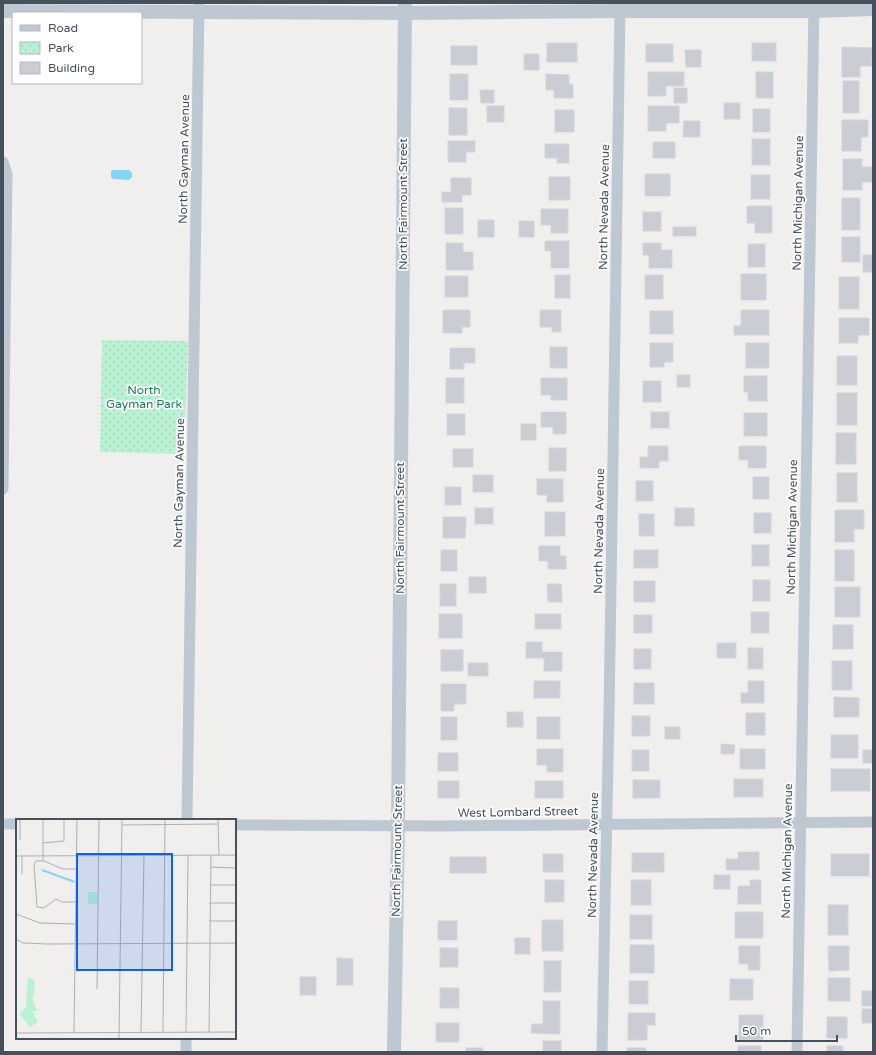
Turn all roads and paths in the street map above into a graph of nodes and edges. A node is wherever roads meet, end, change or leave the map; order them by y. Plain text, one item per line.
1 (814, 7) edge
2 (199, 8) edge
3 (405, 8) edge
4 (873, 9) edge
5 (3, 11) edge
6 (620, 11) junction
7 (3, 162) edge
8 (3, 439) edge
9 (3, 489) edge
10 (187, 819) edge
11 (801, 822) junction
12 (873, 822) edge
13 (3, 824) edge
14 (16, 824) edge
15 (607, 824) junction
16 (236, 825) edge
17 (398, 825) junction
18 (186, 1039) edge
19 (186, 1052) edge
20 (394, 1052) edge
21 (602, 1052) edge
22 (797, 1052) edge

1 - 4 street
1 - 6 street
1 - 11 street, North Michigan Avenue
2 - 3 street
2 - 5 street
2 - 10 street, North Gayman Avenue
3 - 6 street
3 - 17 street, North Fairmount Street
6 - 15 street, North Nevada Avenue
7 - 8 street
8 - 9 street
11 - 12 street, West Lombard Street
11 - 15 street, West Lombard Street
11 - 22 street, North Michigan Avenue
13 - 14 street
15 - 17 street, West Lombard Street
15 - 21 street, North Nevada Avenue
16 - 17 street, West Lombard Street
17 - 20 street, North Fairmount Street
18 - 19 street

